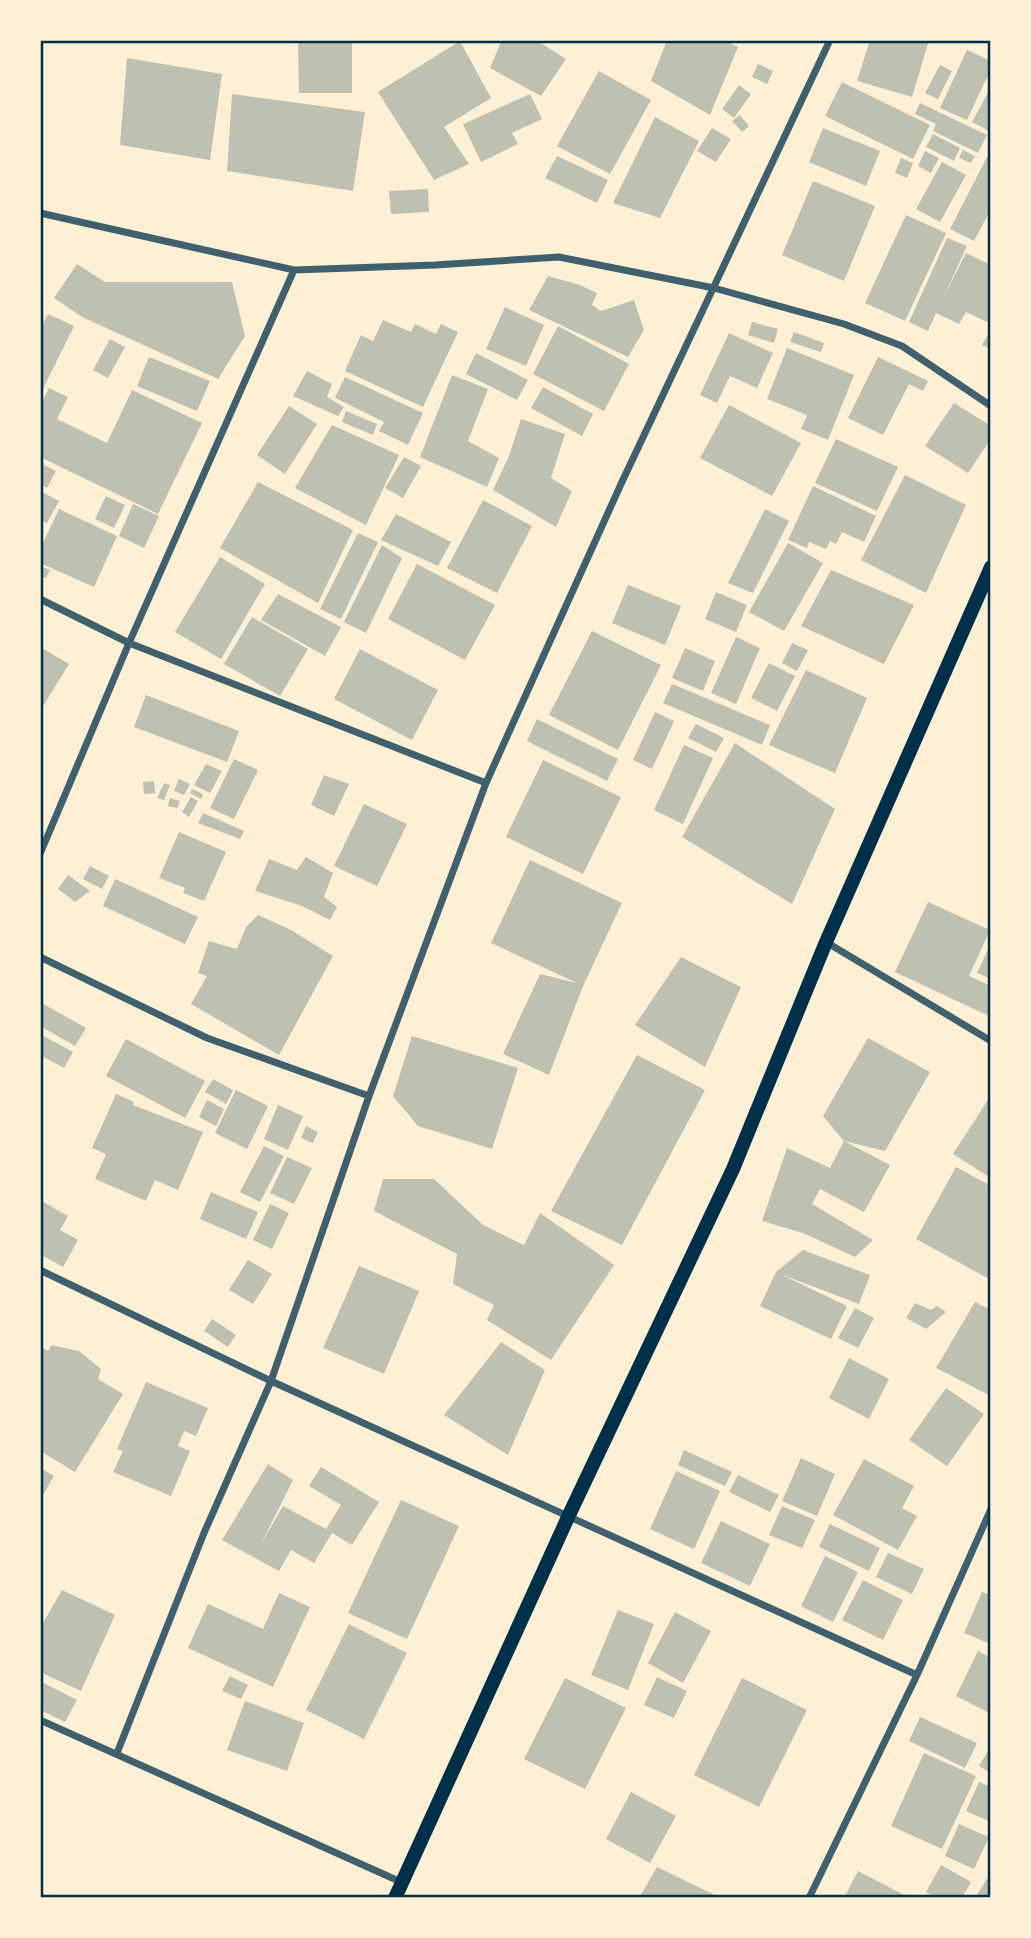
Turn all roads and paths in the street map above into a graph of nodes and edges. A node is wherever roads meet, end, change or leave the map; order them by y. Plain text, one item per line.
1 (830, 40) edge
2 (40, 214) edge
3 (294, 270) junction
4 (714, 288) junction
5 (991, 406) edge
6 (991, 567) edge
7 (40, 599) edge
8 (129, 643) junction
9 (486, 783) junction
10 (40, 854) edge
11 (826, 942) junction
12 (40, 957) edge
13 (991, 1041) edge
14 (369, 1096) junction
15 (40, 1270) edge
16 (271, 1381) junction
17 (991, 1508) edge
18 (569, 1514) junction
19 (917, 1675) junction
20 (40, 1720) edge
21 (117, 1753) junction
22 (401, 1882) junction
23 (395, 1898) edge
24 (809, 1898) edge

1 - 4 street
2 - 3 street
3 - 4 street
3 - 8 street
4 - 5 street
4 - 9 street
6 - 11 main road
7 - 8 street
8 - 9 street
8 - 10 street
9 - 14 street
11 - 13 street
11 - 18 main road
12 - 14 street
14 - 16 street
15 - 16 street
16 - 18 street
16 - 21 street
17 - 19 street
18 - 19 street
18 - 22 main road
19 - 24 street
20 - 21 street
21 - 22 street
22 - 23 main road

